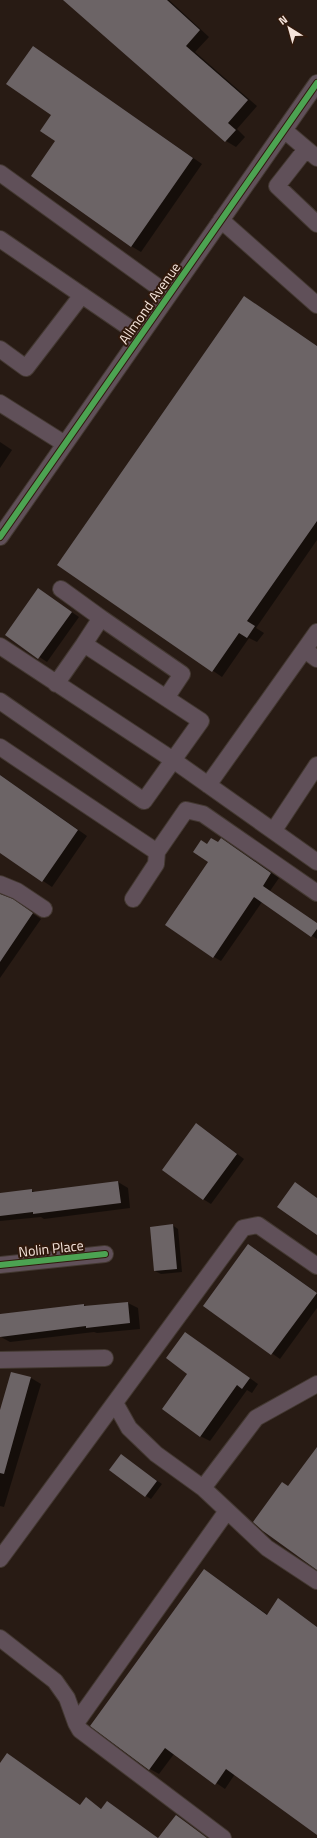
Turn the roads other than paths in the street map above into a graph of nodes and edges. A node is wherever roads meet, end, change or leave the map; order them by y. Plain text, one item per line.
1 (317, 83) edge
2 (284, 130) junction
3 (312, 153) edge
4 (0, 173) edge
5 (221, 220) junction
6 (317, 224) edge
7 (0, 239) edge
8 (82, 295) junction
9 (169, 295) junction
10 (317, 305) edge
11 (140, 336) junction
12 (0, 349) edge
13 (0, 403) edge
14 (65, 444) junction
15 (0, 537) edge
16 (61, 588) dead end
17 (102, 618) junction
18 (317, 632) edge
19 (84, 644) junction
20 (0, 646) edge
21 (311, 654) edge
22 (56, 684) junction
23 (166, 698) junction
24 (0, 701) edge
25 (0, 747) edge
26 (173, 760) junction
27 (317, 765) edge
28 (208, 785) junction
29 (274, 830) junction
30 (157, 852) junction
31 (317, 862) edge
32 (0, 884) edge
33 (317, 894) edge
34 (133, 899) dead end
35 (44, 908) dead end
36 (105, 1254) dead end
37 (0, 1265) edge
38 (317, 1266) edge
39 (105, 1358) dead end
40 (0, 1360) edge
41 (317, 1384) edge
42 (115, 1402) junction
43 (203, 1488) junction
44 (227, 1511) junction
45 (0, 1559) edge
46 (317, 1581) edge
47 (0, 1638) edge
48 (76, 1723) junction
49 (223, 1838) edge

1 - 2 street, Allmond Avenue
2 - 3 street
2 - 5 street, Allmond Avenue
3 - 6 street
4 - 9 street
5 - 9 street, Allmond Avenue
5 - 10 street
7 - 8 street
8 - 11 street
8 - 12 street
9 - 11 street, Allmond Avenue
11 - 14 street, Allmond Avenue
13 - 14 street
14 - 15 street, Allmond Avenue
16 - 17 street
17 - 19 street
17 - 23 street
18 - 21 street
19 - 22 street
19 - 23 street
20 - 22 street
21 - 28 street
22 - 26 street
23 - 26 street
24 - 26 street
25 - 30 street
26 - 28 street
27 - 29 street
28 - 29 street
29 - 31 street
30 - 33 street
30 - 34 street
32 - 35 street
36 - 37 street, Nolin Place
38 - 42 street
39 - 40 street
41 - 43 street
42 - 43 street
42 - 45 street
43 - 44 street
44 - 46 street
44 - 48 street
47 - 48 street
48 - 49 street

